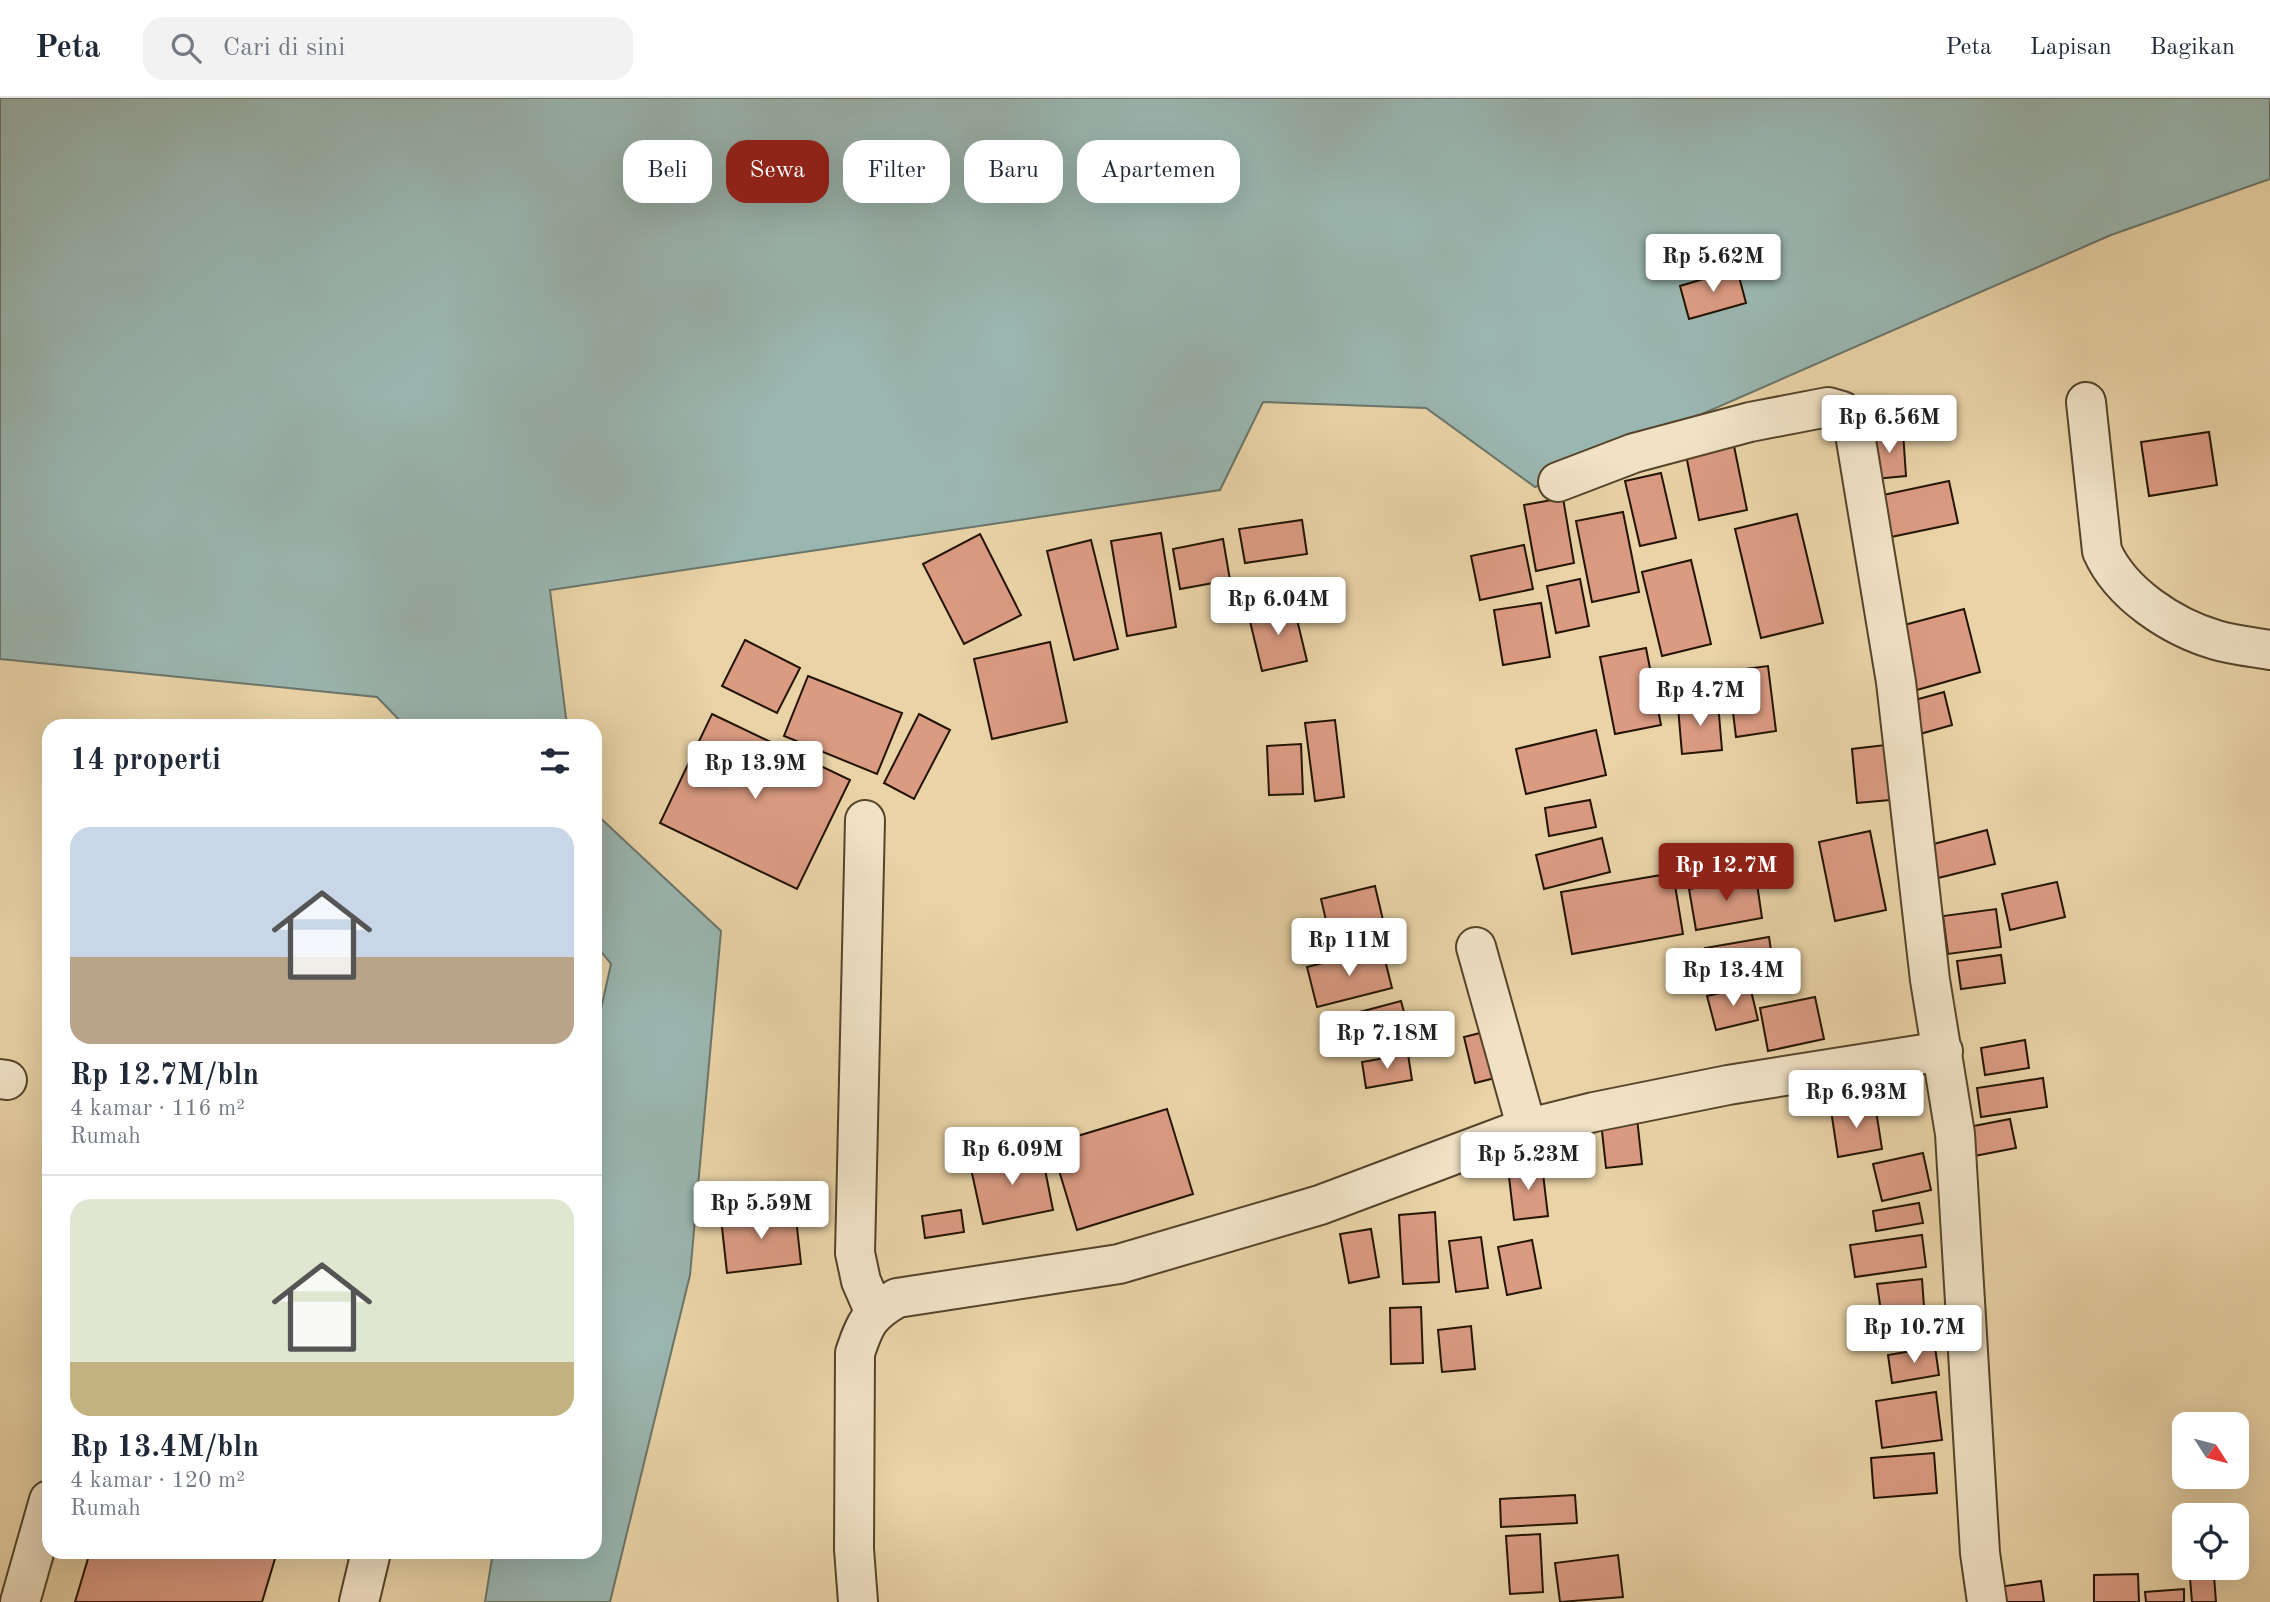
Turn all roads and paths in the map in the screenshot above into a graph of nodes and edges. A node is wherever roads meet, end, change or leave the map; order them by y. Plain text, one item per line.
1 (2086, 402) dead end
2 (1559, 482) dead end
3 (2270, 650) edge
4 (865, 820) dead end
5 (1476, 947) dead end
6 (1943, 1051) junction
7 (1527, 1129) junction
8 (874, 1311) junction
9 (42, 1525) edge
10 (369, 1559) edge
11 (20, 1602) edge
12 (359, 1602) edge
13 (858, 1602) edge
14 (1987, 1602) edge

1 - 3 street
2 - 6 street
4 - 8 street
5 - 7 street
6 - 7 street
6 - 14 street
7 - 8 street
8 - 13 street
9 - 11 street
10 - 12 street

